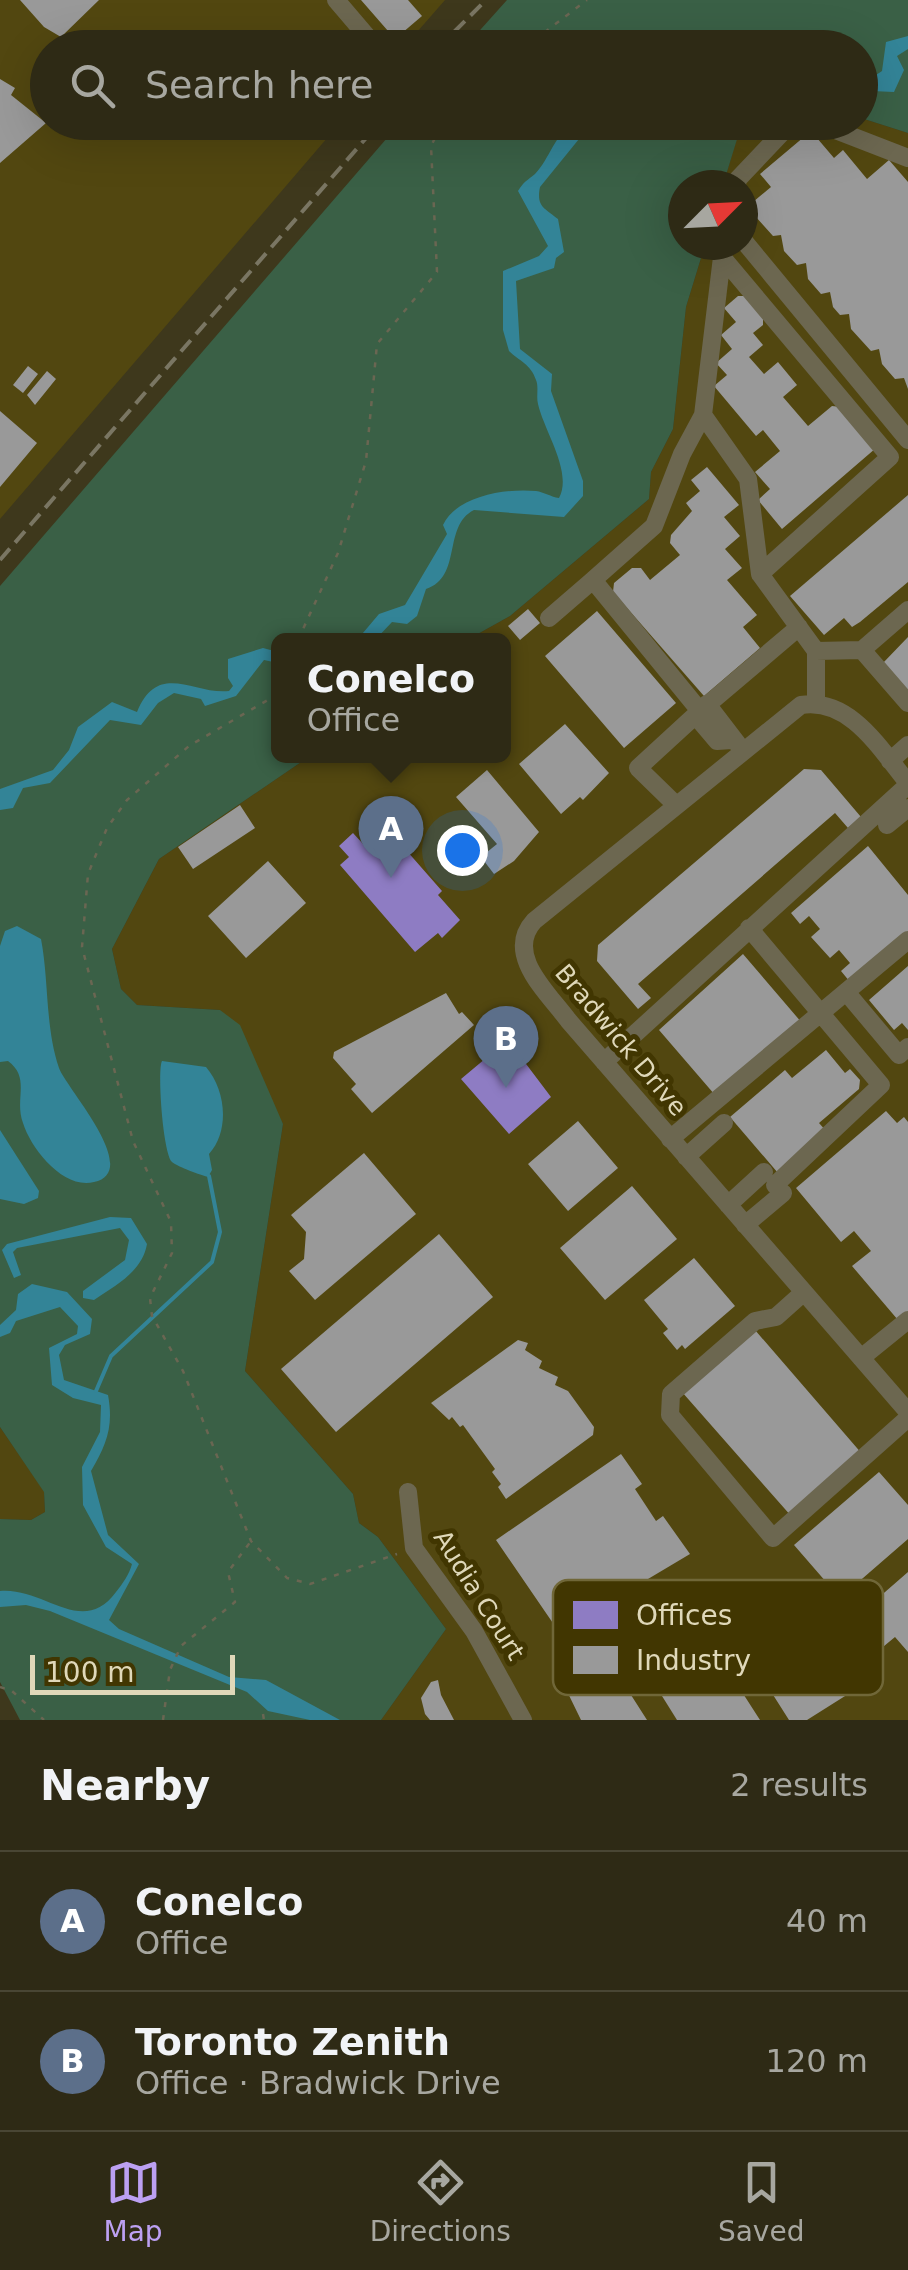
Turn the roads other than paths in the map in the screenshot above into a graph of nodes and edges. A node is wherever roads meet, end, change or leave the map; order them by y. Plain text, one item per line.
1 (336, 0) edge
2 (362, 30) edge
3 (775, 140) edge
4 (862, 140) edge
5 (908, 158) edge
6 (746, 170) edge
7 (758, 258) edge
8 (703, 415) junction
9 (908, 440) edge
10 (760, 574) junction
11 (593, 580) junction
12 (908, 610) edge
13 (548, 618) dead end
14 (798, 627) junction
15 (862, 650) junction
16 (816, 651) junction
17 (816, 703) junction
18 (908, 703) edge
19 (701, 710) junction
20 (737, 745) junction
21 (908, 745) edge
22 (890, 761) junction
23 (908, 784) edge
24 (676, 805) junction
25 (908, 808) edge
26 (887, 825) dead end
27 (750, 928) junction
28 (908, 940) edge
29 (847, 992) junction
30 (822, 1014) junction
31 (908, 1047) edge
32 (604, 1062) junction
33 (724, 1124) dead end
34 (670, 1139) junction
35 (686, 1157) junction
36 (774, 1184) junction
37 (728, 1205) junction
38 (746, 1225) junction
39 (804, 1292) junction
40 (908, 1320) edge
41 (861, 1358) junction
42 (908, 1415) edge
43 (408, 1492) dead end
44 (523, 1720) edge

1 - 2 street
3 - 6 street
4 - 5 street
7 - 9 street
8 - 10 street
8 - 10 street
8 - 11 street
10 - 14 street
11 - 13 street
11 - 19 street
12 - 15 street
14 - 16 street
14 - 19 street
15 - 16 street
15 - 18 street
16 - 17 street
17 - 20 street, Bradwick Drive
17 - 22 street
19 - 20 street
19 - 24 street
20 - 24 street, Bradwick Drive
21 - 22 street
22 - 23 street
23 - 27 street
24 - 32 street, Bradwick Drive
25 - 26 street
27 - 30 street
27 - 32 street
28 - 29 street
29 - 30 street
29 - 31 street
30 - 34 street
30 - 36 street
32 - 34 street, Bradwick Drive
33 - 35 street
34 - 35 street, Bradwick Drive
35 - 37 street, Bradwick Drive
36 - 37 street
36 - 38 street
37 - 38 street, Bradwick Drive
38 - 39 street, Bradwick Drive
39 - 41 street, Bradwick Drive
39 - 42 street
40 - 41 street
41 - 42 street, Bradwick Drive
43 - 44 street, Audia Court

